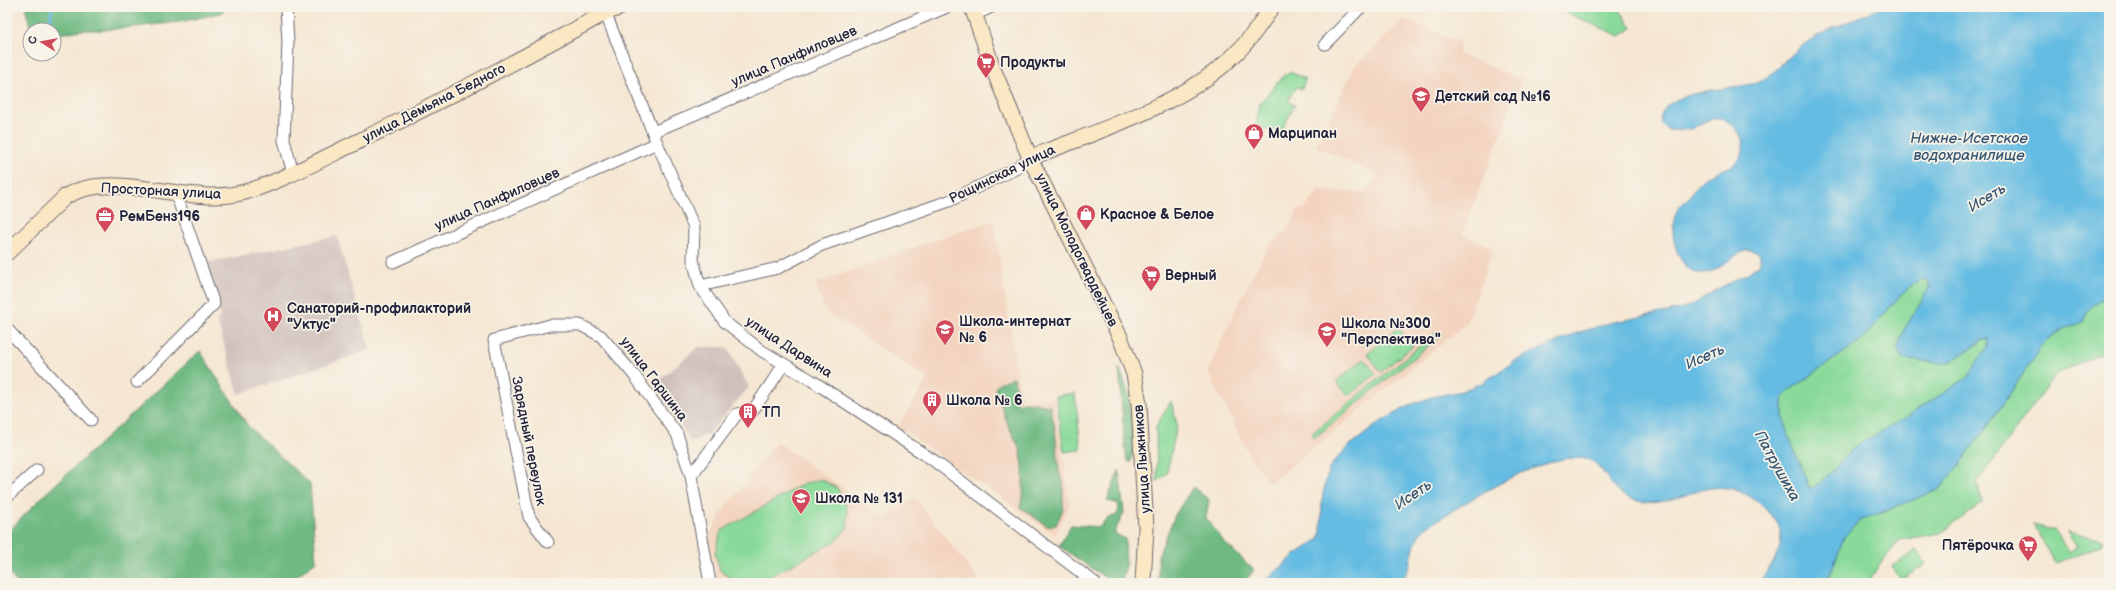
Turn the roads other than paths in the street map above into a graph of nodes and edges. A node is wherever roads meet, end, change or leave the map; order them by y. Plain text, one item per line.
1 (286, 7) edge
2 (621, 7) edge
3 (947, 7) edge
4 (991, 7) edge
5 (1272, 7) edge
6 (1361, 7) edge
7 (604, 10) edge
8 (973, 11) edge
9 (1325, 44) dead end
10 (653, 132) junction
11 (657, 144) junction
12 (1030, 158) junction
13 (293, 173) junction
14 (244, 193) joint
15 (176, 194) junction
16 (7, 253) edge
17 (393, 262) dead end
18 (700, 286) junction
19 (580, 325) joint
20 (7, 329) edge
21 (1120, 337) joint
22 (784, 364) junction
23 (137, 382) dead end
24 (91, 420) dead end
25 (37, 470) dead end
26 (691, 476) junction
27 (7, 497) edge
28 (548, 542) dead end
29 (710, 583) edge
30 (1096, 583) edge
31 (1143, 583) edge

1 - 13 street
2 - 7 street, улица Демьяна Бедного
3 - 10 street, улица Панфиловцев
4 - 8 street
5 - 12 street, Рощинская улица
6 - 9 street
7 - 10 street, улица Дарвина
7 - 13 street, улица Демьяна Бедного
8 - 12 street, улица Молодогвардейцев
10 - 11 street, улица Дарвина
11 - 17 street, улица Панфиловцев
11 - 18 street, улица Дарвина
12 - 18 street, Рощинская улица
12 - 21 street, улица Молодогвардейцев
13 - 14 street, улица Демьяна Бедного
14 - 15 street, Просторная улица
15 - 16 street, Просторная улица
15 - 23 street
18 - 22 street, улица Дарвина
19 - 26 street, улица Гаршина
19 - 28 street, Зарядный переулок
20 - 24 street
21 - 31 street, улица Лыжников
22 - 26 street
22 - 30 street, улица Дарвина
25 - 27 street
26 - 29 street, улица Гаршина

